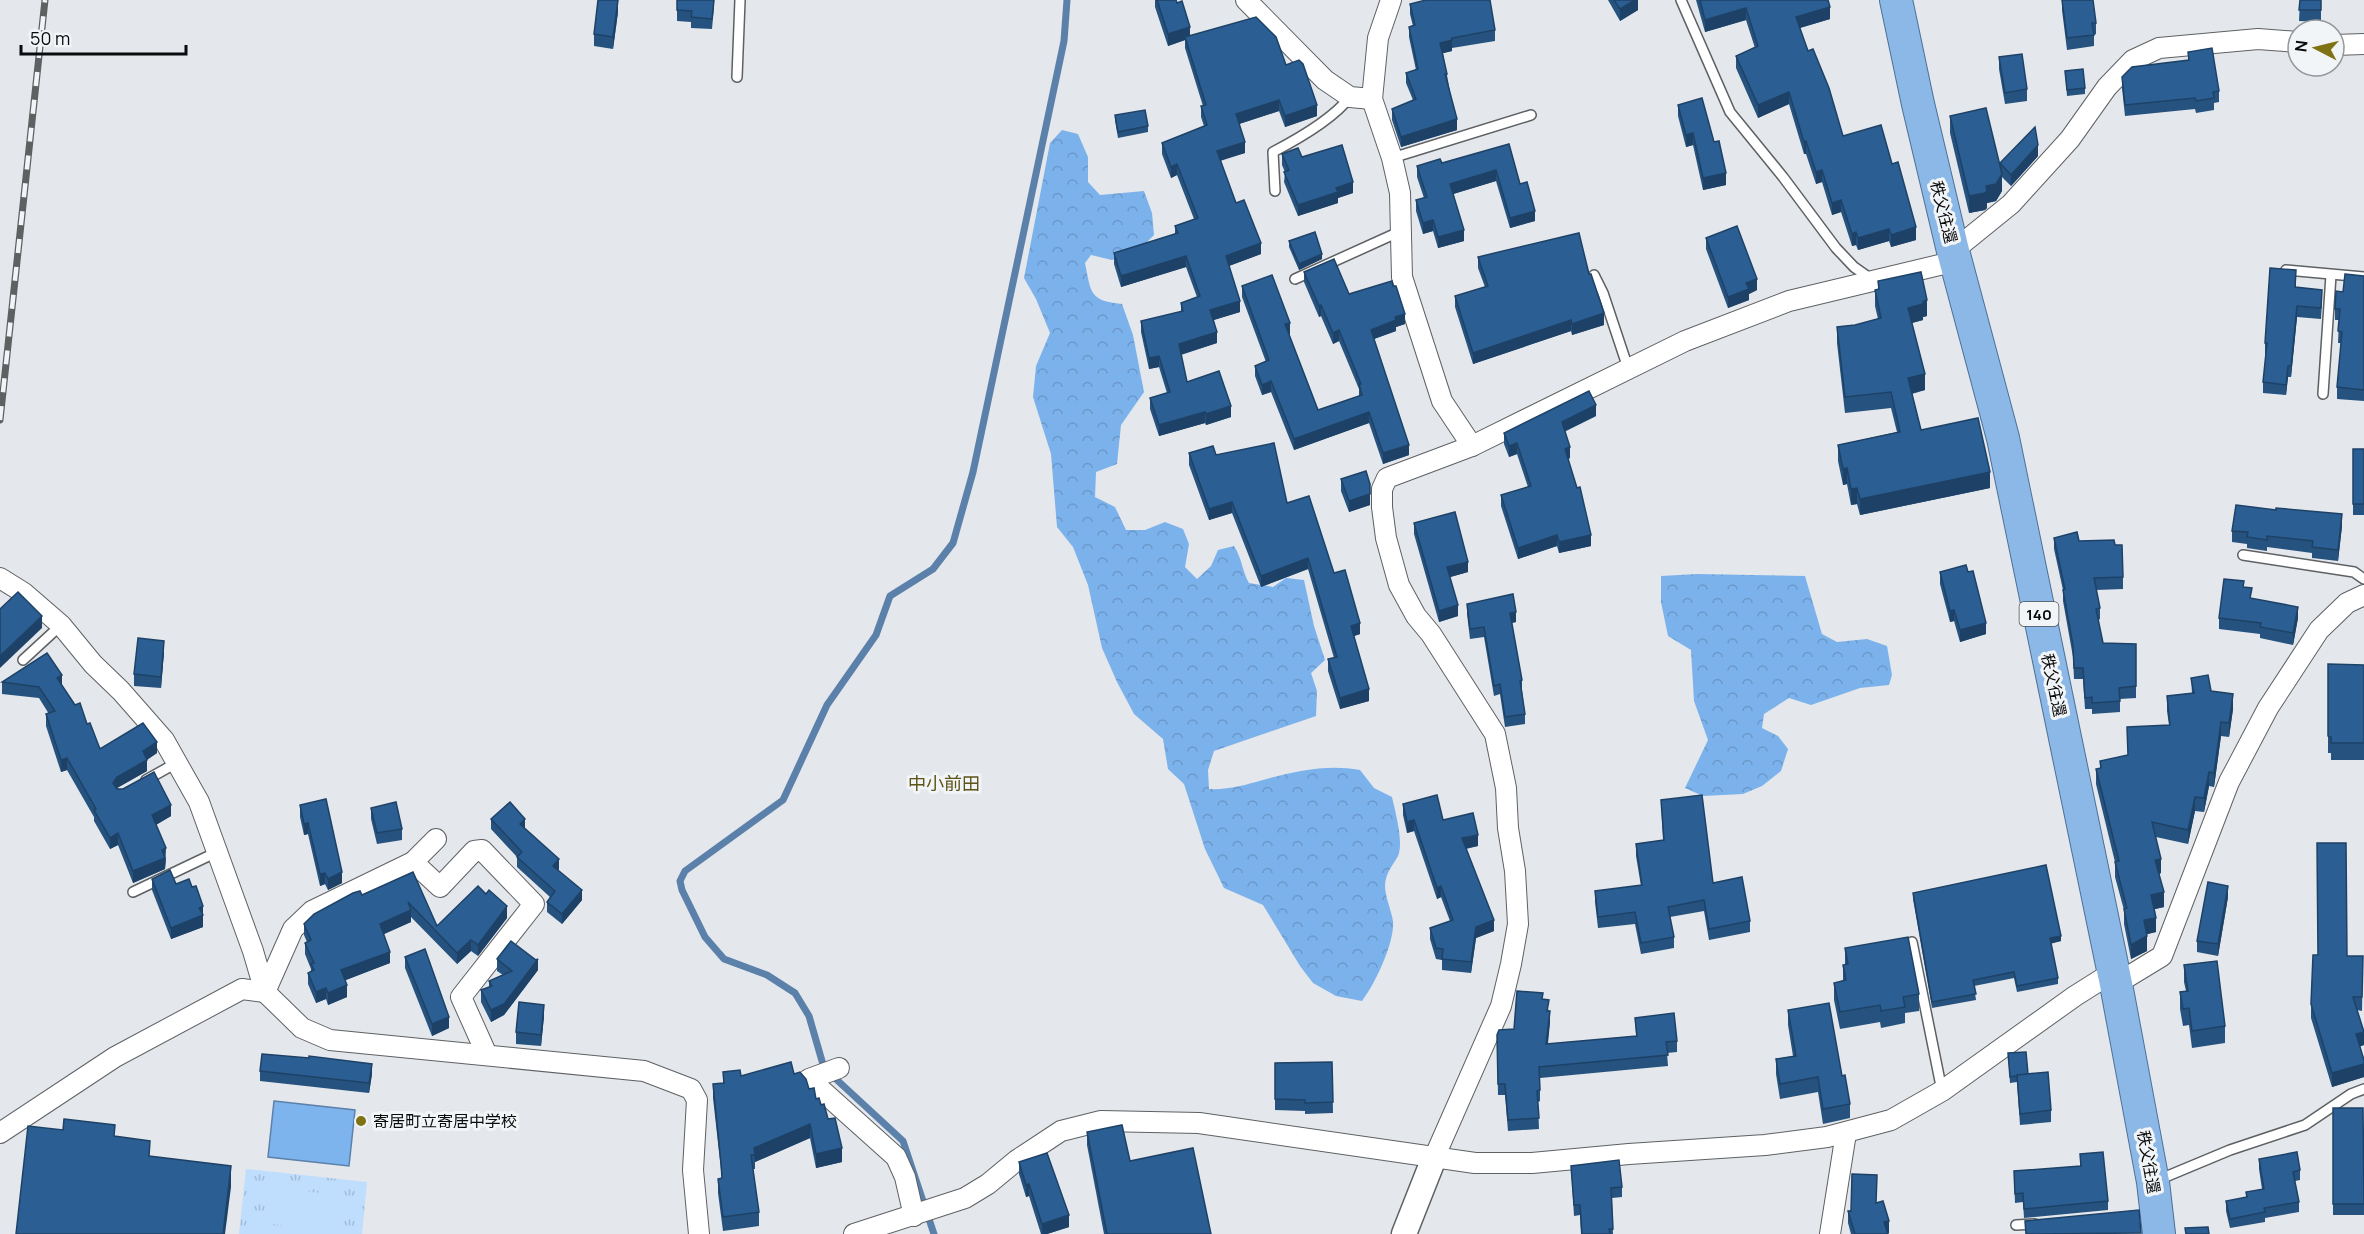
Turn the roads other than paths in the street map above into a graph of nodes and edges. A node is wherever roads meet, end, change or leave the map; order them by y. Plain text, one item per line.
1 (741, 0) edge
2 (1246, 0) edge
3 (1391, 0) edge
4 (1681, 0) edge
5 (1896, 0) edge
6 (2286, 41) edge
7 (2364, 44) edge
8 (2346, 45) edge
9 (737, 77) dead end
10 (1350, 97) junction
11 (1372, 99) junction
12 (1531, 115) dead end
13 (1392, 158) junction
14 (1275, 191) dead end
15 (1401, 231) junction
16 (1955, 256) junction
17 (2273, 268) edge
18 (1594, 275) edge
19 (2331, 275) junction
20 (2364, 277) edge
21 (1295, 279) dead end
22 (1874, 280) junction
23 (1628, 368) junction
24 (2323, 394) dead end
25 (1472, 446) junction
26 (2242, 555) dead end
27 (0, 578) edge
28 (2364, 579) edge
29 (2364, 596) edge
30 (61, 625) junction
31 (23, 660) dead end
32 (178, 762) junction
33 (140, 784) edge
34 (436, 839) dead end
35 (217, 852) junction
36 (413, 862) junction
37 (133, 892) dead end
38 (1912, 942) edge
39 (2114, 978) junction
40 (265, 992) junction
41 (487, 1055) junction
42 (839, 1068) dead end
43 (2364, 1089) edge
44 (1942, 1091) junction
45 (1846, 1132) junction
46 (0, 1133) edge
47 (1434, 1158) junction
48 (2154, 1209) edge
49 (914, 1215) junction
50 (2049, 1223) edge
51 (2016, 1226) dead end
52 (699, 1234) edge
53 (854, 1234) edge
54 (1404, 1234) edge
55 (1830, 1234) edge

1 - 9 lane
2 - 10 street
3 - 11 street
4 - 22 lane
5 - 16 highway, 秩父往還 / 140
6 - 16 street
7 - 8 street
10 - 11 street
10 - 14 lane
11 - 13 street
12 - 13 lane
13 - 15 street
15 - 21 lane
15 - 25 street
16 - 22 street
16 - 39 highway, 秩父往還 / 140
17 - 19 lane
18 - 23 lane
19 - 20 lane
19 - 24 lane
22 - 23 street
23 - 25 street
25 - 47 street
26 - 28 lane
27 - 30 street
29 - 39 street
30 - 31 lane
30 - 32 street
32 - 33 lane
32 - 35 street
34 - 36 street
35 - 37 lane
35 - 40 street
36 - 40 street
36 - 41 street
38 - 44 lane
39 - 44 street
39 - 48 highway, 秩父往還 / 140
40 - 41 street
40 - 46 street
41 - 52 street
42 - 49 street
43 - 48 lane
44 - 45 street
45 - 47 street
45 - 55 street
47 - 49 street
47 - 54 street
49 - 53 street
50 - 51 lane

